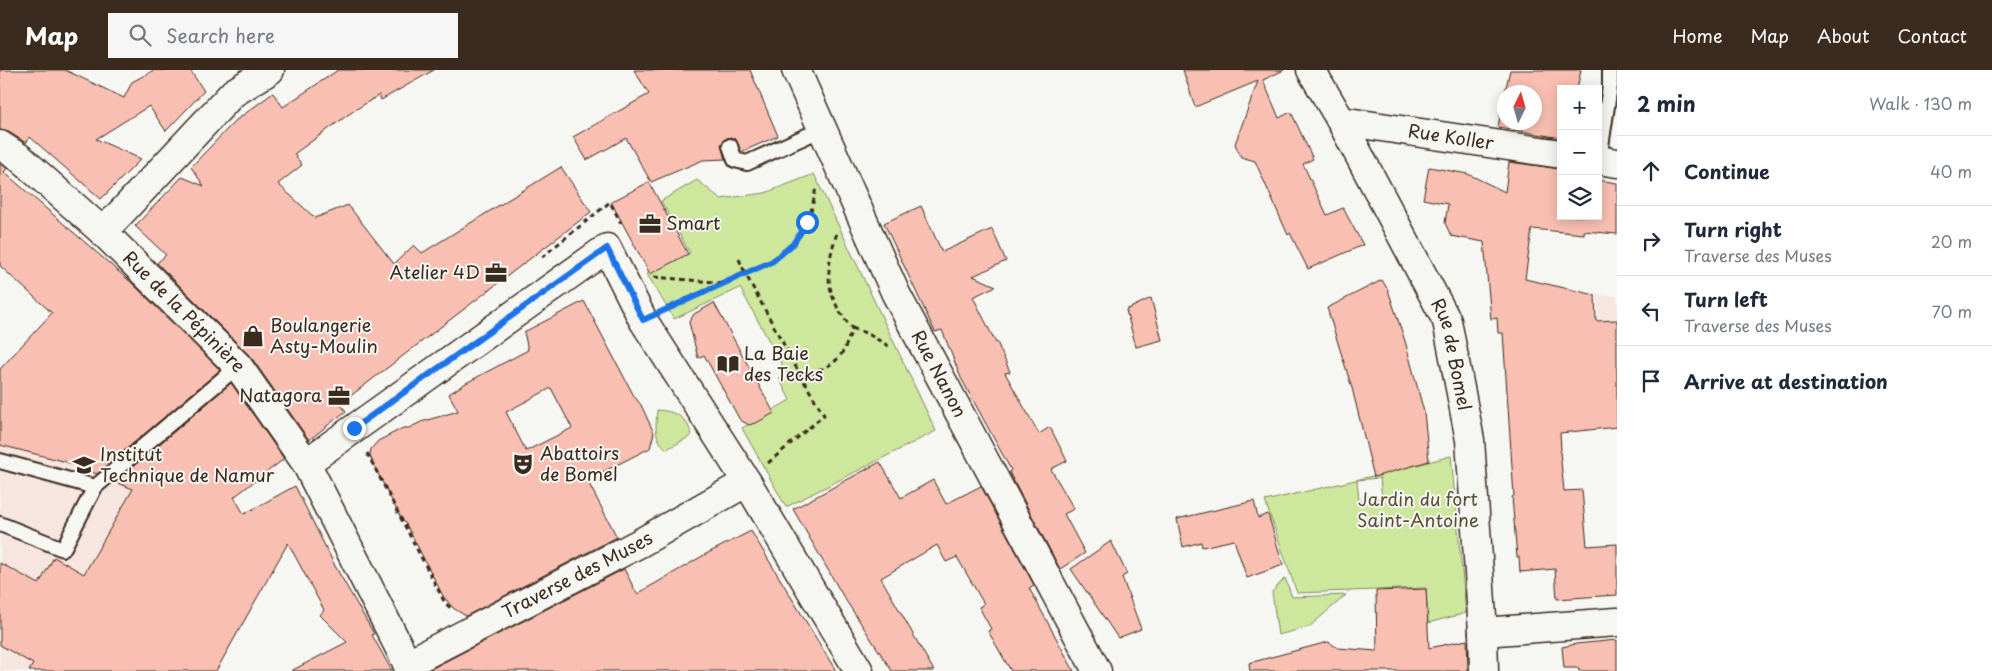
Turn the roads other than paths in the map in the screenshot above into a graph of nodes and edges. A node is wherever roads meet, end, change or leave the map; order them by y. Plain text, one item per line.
1 (270, 70) edge
2 (796, 70) edge
3 (1312, 70) edge
4 (1610, 70) edge
5 (1341, 121) junction
6 (827, 141) junction
7 (0, 145) edge
8 (730, 146) dead end
9 (1557, 153) edge
10 (1605, 161) edge
11 (103, 232) junction
12 (238, 366) junction
13 (0, 461) edge
14 (306, 463) junction
15 (747, 482) junction
16 (95, 487) junction
17 (0, 524) edge
18 (1617, 622) edge
19 (1483, 632) junction
20 (409, 668) edge
21 (859, 671) edge
22 (1098, 671) edge
23 (1484, 671) edge

1 - 11 street
2 - 6 street, Rue Nanon
3 - 5 street, Rue de Bomel
4 - 10 lane
5 - 9 street, Rue Koller
5 - 19 street, Rue de Bomel
6 - 8 lane
6 - 22 street, Rue Nanon
7 - 11 street, Rue de la Pépinière
11 - 12 street, Rue de la Pépinière
12 - 14 street, Rue de la Pépinière
12 - 16 lane
13 - 16 lane
14 - 15 street
14 - 20 street, Rue de la Pépinière
15 - 20 street, Traverse des Muses
15 - 21 street
16 - 17 lane
18 - 19 street
19 - 23 street, Rue de Bomel

